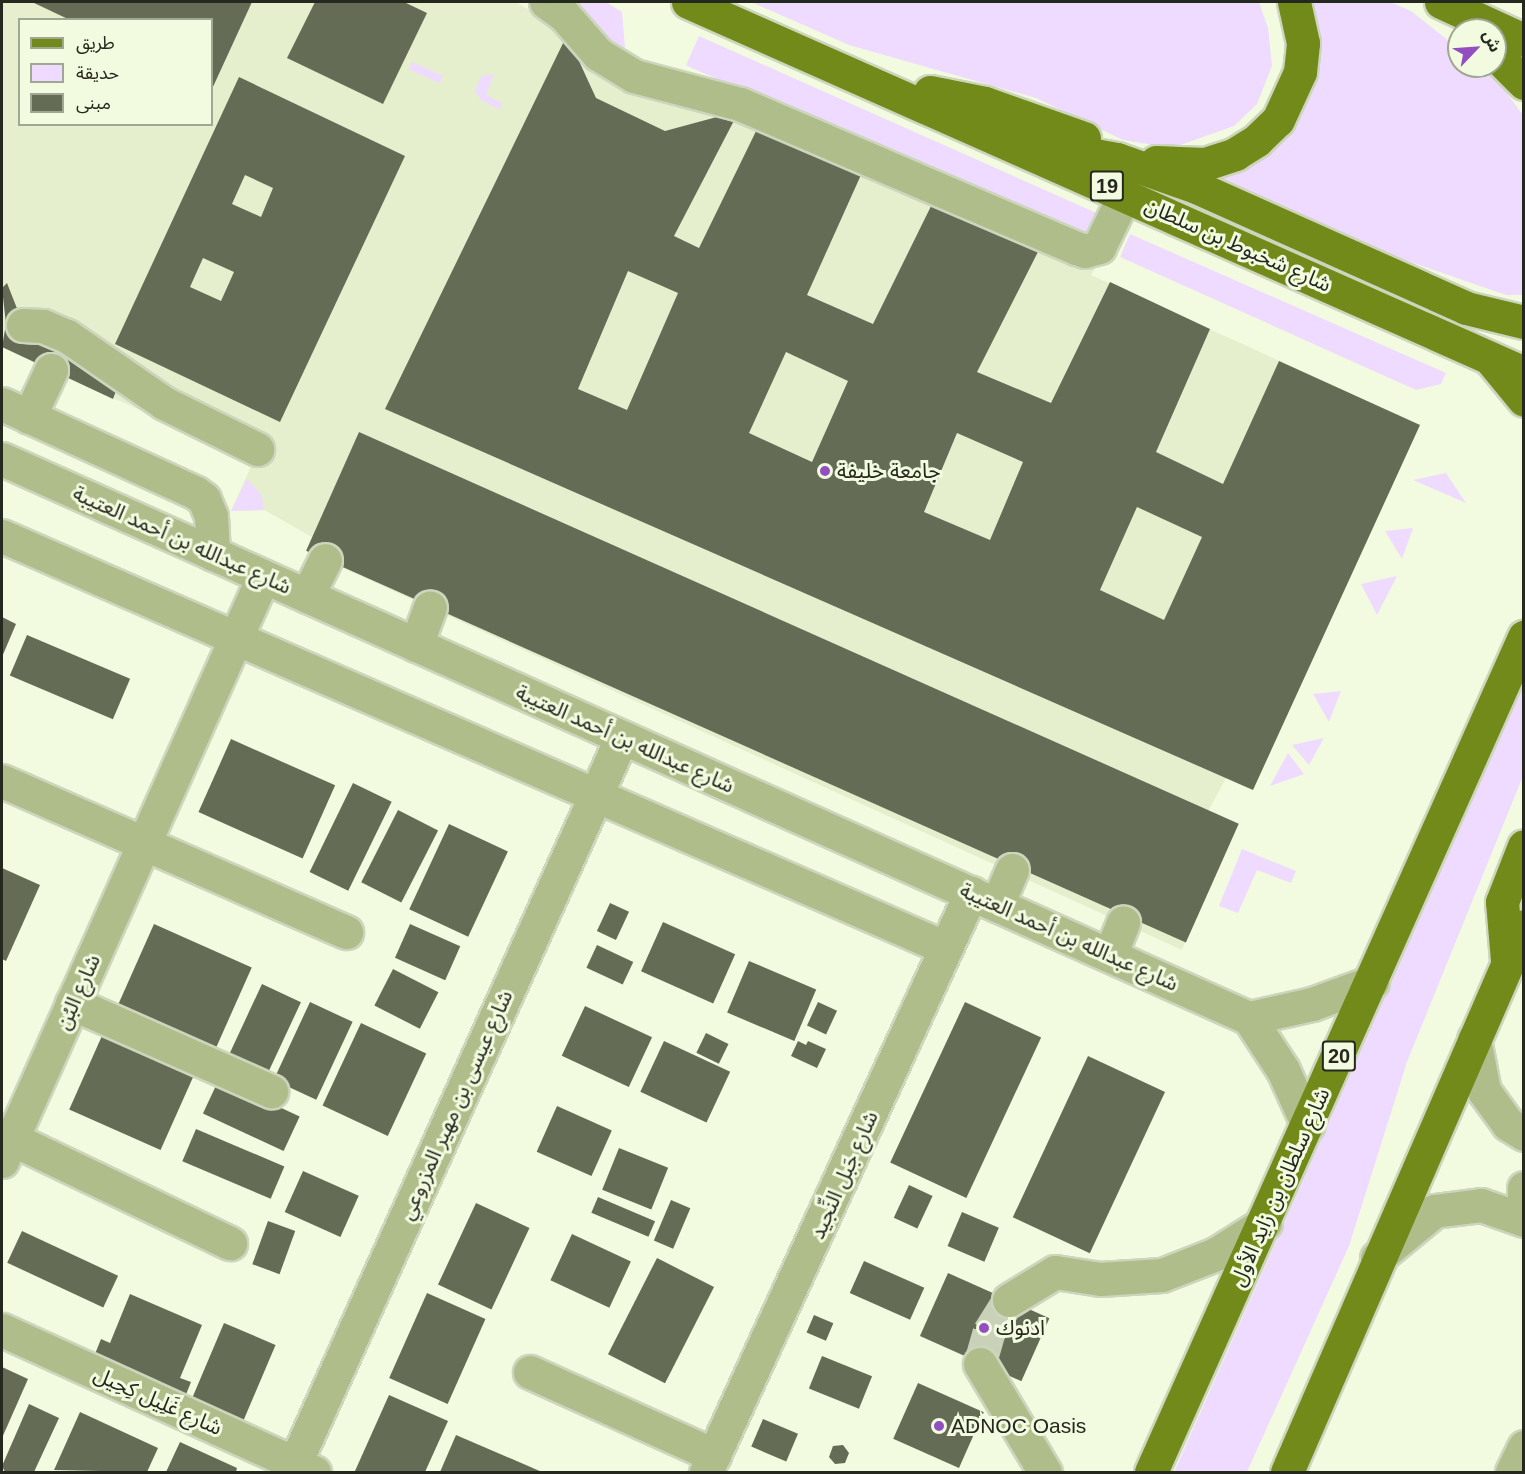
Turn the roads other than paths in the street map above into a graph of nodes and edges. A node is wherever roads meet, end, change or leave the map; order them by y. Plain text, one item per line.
1 (546, 2) edge
2 (688, 2) edge
3 (1294, 2) edge
4 (1441, 2) edge
5 (1458, 18) edge
6 (1516, 43) edge
7 (1524, 83) edge
8 (892, 89) junction
9 (1014, 144) junction
10 (1125, 194) junction
11 (1524, 322) edge
12 (10, 324) edge
13 (59, 353) junction
14 (1489, 358) junction
15 (1524, 373) edge
16 (1524, 400) edge
17 (15, 411) edge
18 (257, 449) dead end
19 (2, 459) edge
20 (2, 536) edge
21 (213, 554) junction
22 (325, 560) dead end
23 (263, 577) junction
24 (307, 596) junction
25 (430, 607) dead end
26 (1524, 637) edge
27 (235, 640) junction
28 (416, 645) junction
29 (622, 737) junction
30 (2, 781) edge
31 (595, 797) junction
32 (144, 844) junction
33 (1524, 846) edge
34 (1012, 870) dead end
35 (984, 899) junction
36 (1123, 922) dead end
37 (1524, 926) edge
38 (346, 932) dead end
39 (946, 948) junction
40 (1110, 955) junction
41 (1508, 962) junction
42 (1372, 982) junction
43 (72, 1003) junction
44 (1249, 1018) junction
45 (1474, 1039) junction
46 (271, 1091) dead end
47 (1308, 1125) junction
48 (1524, 1134) edge
49 (5, 1145) edge
50 (1524, 1188) edge
51 (1524, 1211) edge
52 (1524, 1220) edge
53 (1265, 1223) junction
54 (230, 1243) dead end
55 (1377, 1258) junction
56 (1009, 1300) tunnel mouth
57 (2, 1330) edge
58 (980, 1364) dead end
59 (530, 1372) dead end
60 (1524, 1447) edge
61 (710, 1468) edge
62 (300, 1470) edge
63 (1045, 1473) edge
64 (1151, 1473) edge
65 (1287, 1473) edge
66 (1512, 1473) edge

1 - 10 street
2 - 8 main road, شارع شخبوط بن سلطان / 19
3 - 8 main road
4 - 5 main road
4 - 6 main road
6 - 7 main road
8 - 9 main road, شارع شخبوط بن سلطان / 19
9 - 10 main road, شارع شخبوط بن سلطان / 19
9 - 11 main road
10 - 14 main road, شارع شخبوط بن سلطان / 19
12 - 13 street
13 - 17 street
13 - 18 street
14 - 15 main road, شارع شخبوط بن سلطان / 19
14 - 16 main road
17 - 21 street
19 - 21 street, شارع عبدالله بن أحمد العتيبة
20 - 27 street
21 - 23 street, شارع عبدالله بن أحمد العتيبة
22 - 24 street
23 - 24 street, شارع عبدالله بن أحمد العتيبة
23 - 27 street, شارع البُن
24 - 28 street, شارع عبدالله بن أحمد العتيبة
25 - 28 street
26 - 42 main road, شارع سلطان بن زايد الأول / 20
27 - 31 street
27 - 32 street, شارع البُن
28 - 29 street, شارع عبدالله بن أحمد العتيبة
29 - 31 street, شارع عيسى بن مهير المزروعي
29 - 35 street, شارع عبدالله بن أحمد العتيبة
30 - 32 street
31 - 39 street
31 - 62 street, شارع عيسى بن مهير المزروعي
32 - 38 street
32 - 43 street, شارع البُن
33 - 41 main road
34 - 35 street, شارع جَبل النِّجيد
35 - 39 street, شارع جَبل النِّجيد
35 - 40 street, شارع عبدالله بن أحمد العتيبة
36 - 40 street
37 - 41 main road
39 - 61 street, شارع جَبل النِّجيد
40 - 44 street, شارع عبدالله بن أحمد العتيبة
41 - 45 main road
42 - 44 street
42 - 47 main road, شارع سلطان بن زايد الأول / 20
43 - 46 street
43 - 49 street, شارع البُن
44 - 47 street
45 - 48 street
45 - 55 main road
47 - 53 main road, شارع سلطان بن زايد الأول / 20
49 - 54 street, شارع البُن
50 - 51 street
52 - 55 street
53 - 56 street
53 - 64 main road, شارع سلطان بن زايد الأول / 20
55 - 65 main road
57 - 62 street, شارع غَلِيل كِحِيل
58 - 63 street
59 - 61 street, شارع جَبل النِّجيد
60 - 66 street

